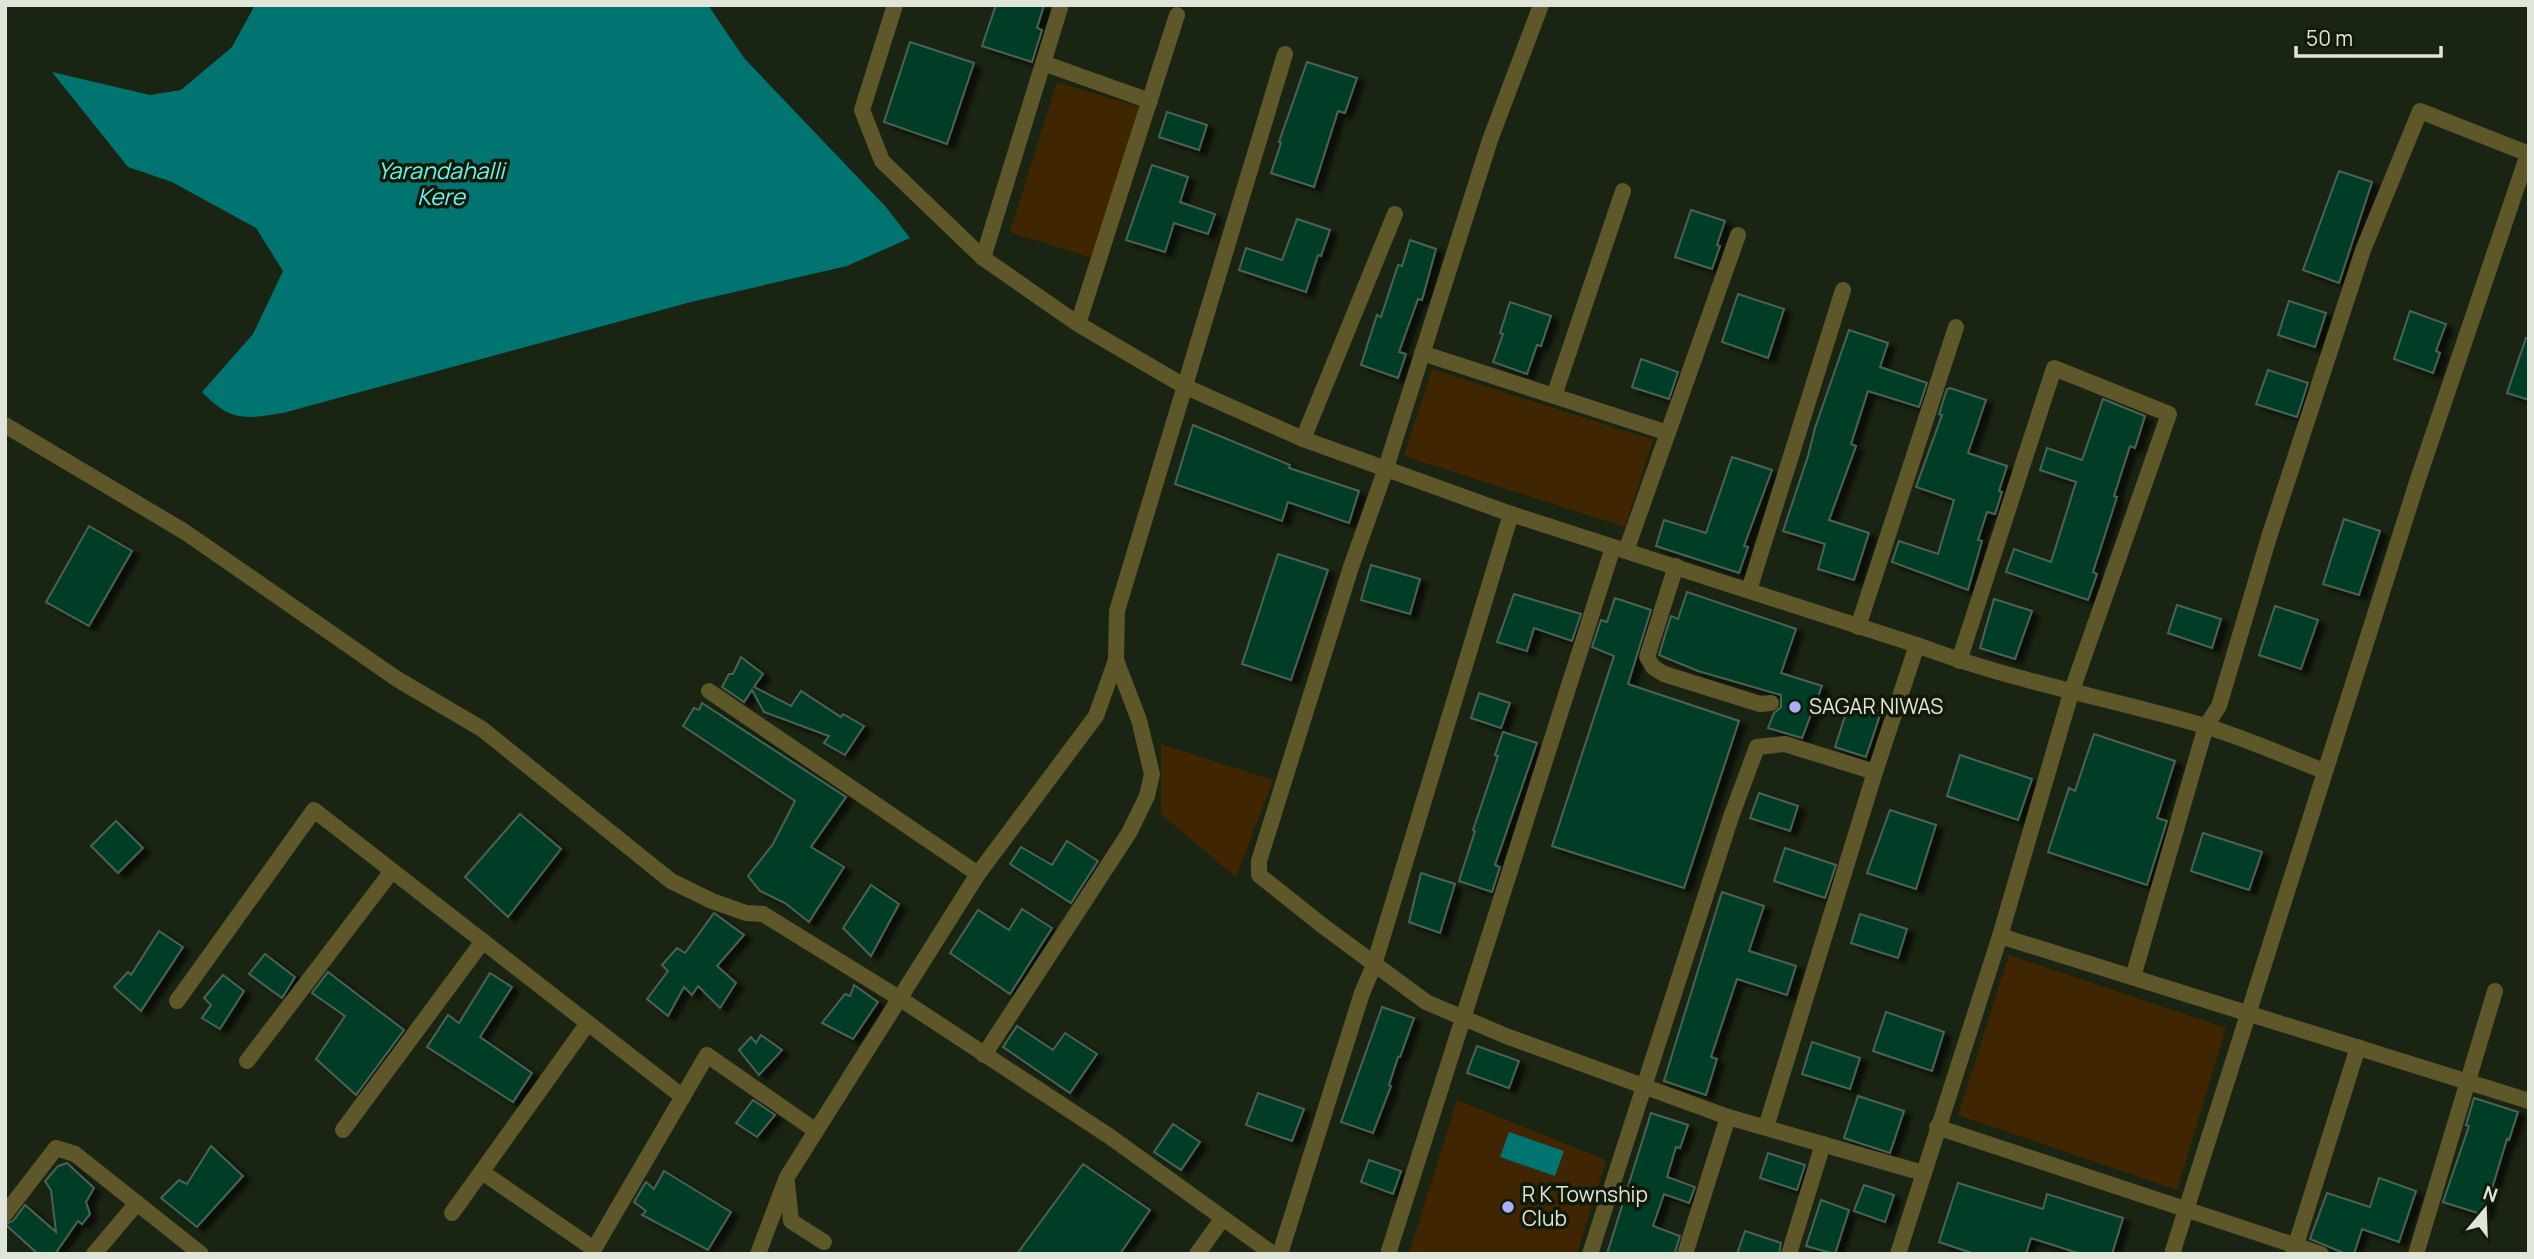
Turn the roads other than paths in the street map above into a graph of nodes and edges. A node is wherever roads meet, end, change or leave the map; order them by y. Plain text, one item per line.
1 (895, 5) edge
2 (1061, 5) edge
3 (1541, 5) edge
4 (1177, 15) dead end
5 (1285, 54) dead end
6 (1043, 63) junction
7 (1150, 101) junction
8 (2528, 154) edge
9 (1623, 191) dead end
10 (1395, 214) dead end
11 (1738, 236) dead end
12 (983, 258) junction
13 (1843, 289) dead end
14 (1078, 324) junction
15 (1956, 327) dead end
16 (1422, 353) junction
17 (1184, 386) junction
18 (1554, 396) junction
19 (5, 425) edge
20 (1668, 433) junction
21 (1303, 439) junction
22 (1385, 471) junction
23 (1511, 514) junction
24 (1620, 549) junction
25 (1676, 566) junction
26 (1749, 590) junction
27 (1858, 627) junction
28 (1917, 645) junction
29 (1116, 660) junction
30 (1958, 661) junction
31 (709, 691) dead end
32 (2071, 693) junction
33 (1771, 704) dead end
34 (2206, 726) junction
35 (2324, 771) junction
36 (1875, 772) junction
37 (392, 872) junction
38 (978, 874) junction
39 (2000, 936) junction
40 (482, 942) junction
41 (1374, 965) junction
42 (2133, 977) junction
43 (2495, 991) dead end
44 (899, 998) junction
45 (177, 1001) dead end
46 (2247, 1013) junction
47 (1463, 1017) junction
48 (588, 1023) junction
49 (2358, 1048) junction
50 (984, 1055) junction
51 (247, 1061) dead end
52 (2468, 1082) junction
53 (1645, 1086) junction
54 (683, 1097) junction
55 (2529, 1101) edge
56 (1728, 1117) junction
57 (1766, 1127) junction
58 (1937, 1127) junction
59 (343, 1130) dead end
60 (816, 1131) junction
61 (1823, 1144) junction
62 (482, 1172) junction
63 (1923, 1173) junction
64 (787, 1177) junction
65 (137, 1203) junction
66 (2186, 1209) junction
67 (453, 1213) dead end
68 (5, 1214) edge
69 (1223, 1218) junction
70 (824, 1242) dead end
71 (2294, 1250) edge
72 (592, 1251) edge
73 (1900, 1253) edge
74 (94, 1254) edge
75 (201, 1254) edge
76 (758, 1254) edge
77 (1197, 1254) edge
78 (1273, 1254) edge
79 (1280, 1254) edge
80 (1388, 1254) edge
81 (1590, 1254) edge
82 (1685, 1254) edge
83 (1789, 1254) edge
84 (2172, 1254) edge
85 (2321, 1254) edge
86 (2416, 1254) edge

1 - 12 street
2 - 6 street
3 - 16 street
4 - 7 street
5 - 17 street
6 - 7 street
6 - 12 street
7 - 14 street
8 - 34 street
8 - 35 street
9 - 18 street
10 - 21 street
11 - 20 street
12 - 14 street
13 - 26 street
14 - 17 street
15 - 27 street
16 - 18 street
16 - 22 street
17 - 21 street
17 - 29 street
18 - 20 street
19 - 44 street
20 - 24 street
21 - 22 street
22 - 23 street
22 - 41 street
23 - 24 street
23 - 41 street
24 - 25 street
24 - 47 street
25 - 26 street
25 - 33 street
26 - 27 street
27 - 28 street
28 - 30 street
28 - 36 street
29 - 38 street
29 - 50 street
30 - 32 street
30 - 32 street
31 - 38 street
32 - 34 street
32 - 39 street
34 - 35 street
34 - 42 street
35 - 46 street
36 - 53 street
36 - 57 street
37 - 40 street
37 - 45 street
37 - 51 street
38 - 44 street
39 - 42 street
39 - 58 street
40 - 48 street
40 - 59 street
41 - 47 street
41 - 79 street
42 - 46 street
43 - 52 street
44 - 50 street
44 - 60 street
46 - 49 street
46 - 66 street
47 - 53 street
47 - 80 street
48 - 54 street
48 - 62 street
49 - 52 street
49 - 71 street
50 - 69 street
52 - 55 street
52 - 86 street
53 - 56 street
53 - 81 street
54 - 60 street
54 - 72 street
56 - 57 street
56 - 82 street
57 - 61 street
58 - 63 street
58 - 66 street
60 - 64 street
61 - 63 street
61 - 83 street
62 - 67 street
62 - 72 street
63 - 73 street
64 - 70 street
64 - 76 street
65 - 68 street
65 - 74 street
65 - 75 street
66 - 71 street
66 - 84 street
69 - 77 street
69 - 78 street
71 - 85 street

